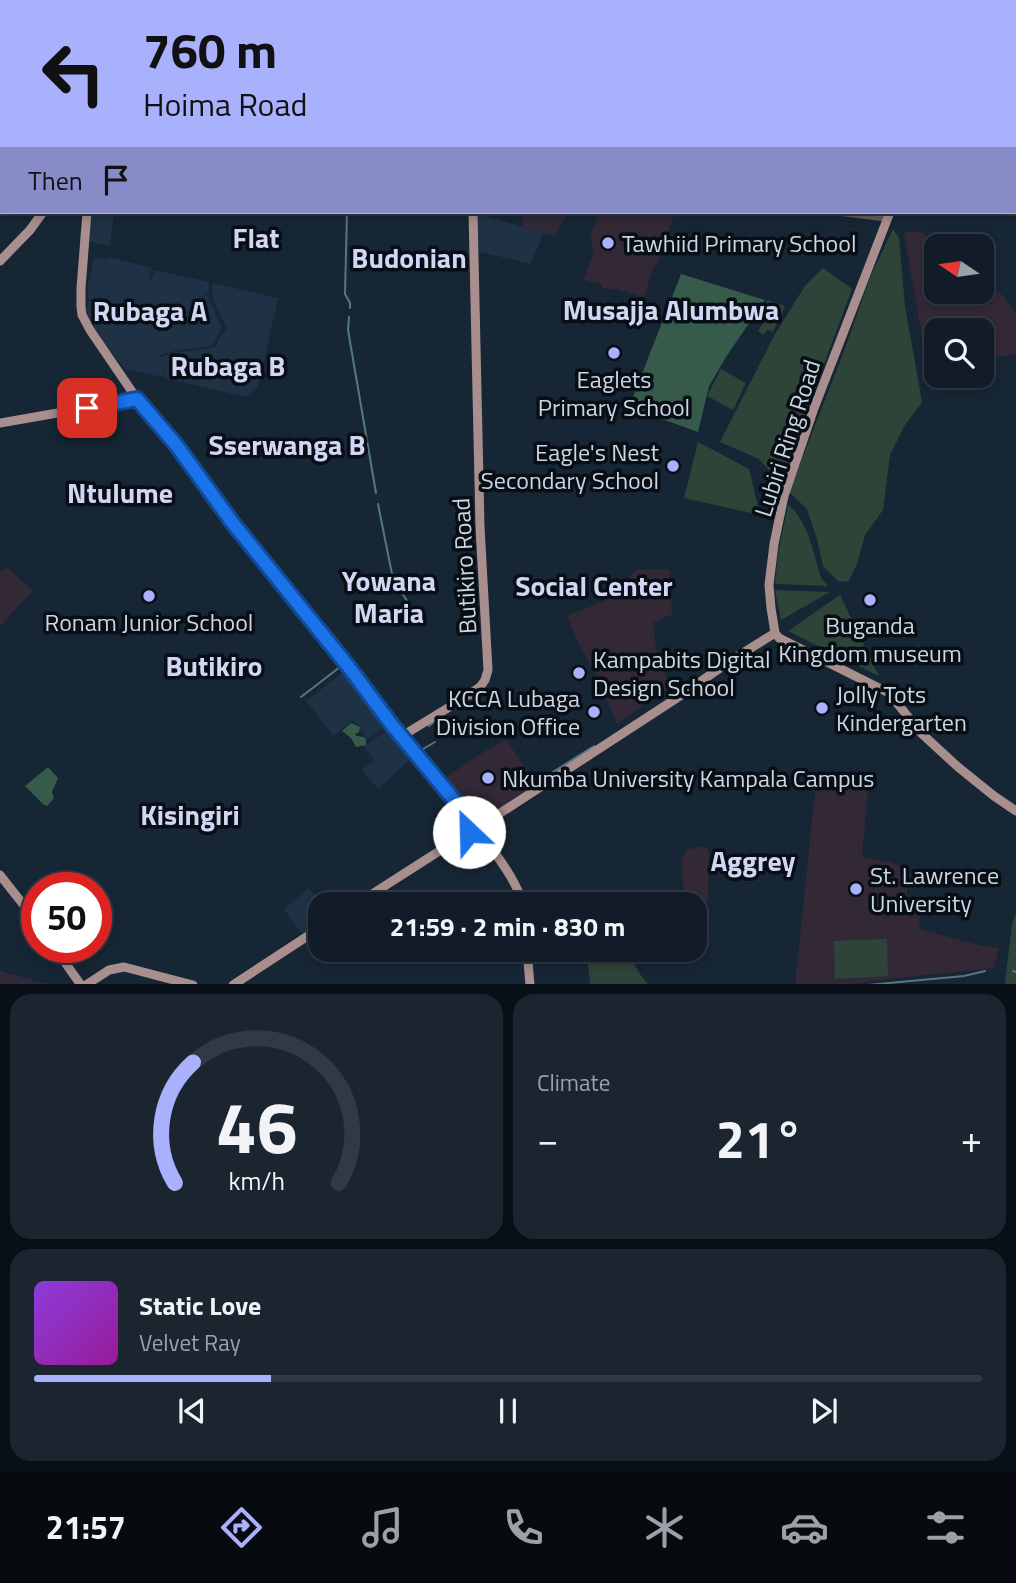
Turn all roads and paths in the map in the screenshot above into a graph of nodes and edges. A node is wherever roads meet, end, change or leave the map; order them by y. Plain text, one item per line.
1 (42, 214) edge
2 (86, 214) edge
3 (473, 214) edge
4 (888, 215) edge
5 (0, 261) edge
6 (137, 399) junction
7 (0, 423) edge
8 (775, 633) junction
9 (402, 736) junction
10 (1016, 811) edge
11 (485, 823) junction
12 (470, 827) junction
13 (483, 836) junction
14 (0, 875) edge
15 (374, 892) edge
16 (520, 892) edge
17 (21, 902) edge
18 (308, 936) edge
19 (528, 962) edge
20 (67, 963) edge
21 (83, 984) edge
22 (86, 984) edge
23 (188, 984) edge
24 (235, 984) edge
25 (530, 984) edge

1 - 5 main road
2 - 6 main road
3 - 9 main road, Butikiro Road
4 - 8 main road, Lubiri Ring Road
6 - 7 main road
6 - 9 main road
8 - 10 main road
8 - 11 main road
9 - 12 main road
11 - 12 main road
11 - 13 main road
12 - 13 main road
12 - 15 main road
13 - 16 main road
14 - 17 main road
18 - 24 main road
19 - 25 main road
20 - 21 main road
22 - 23 main road

